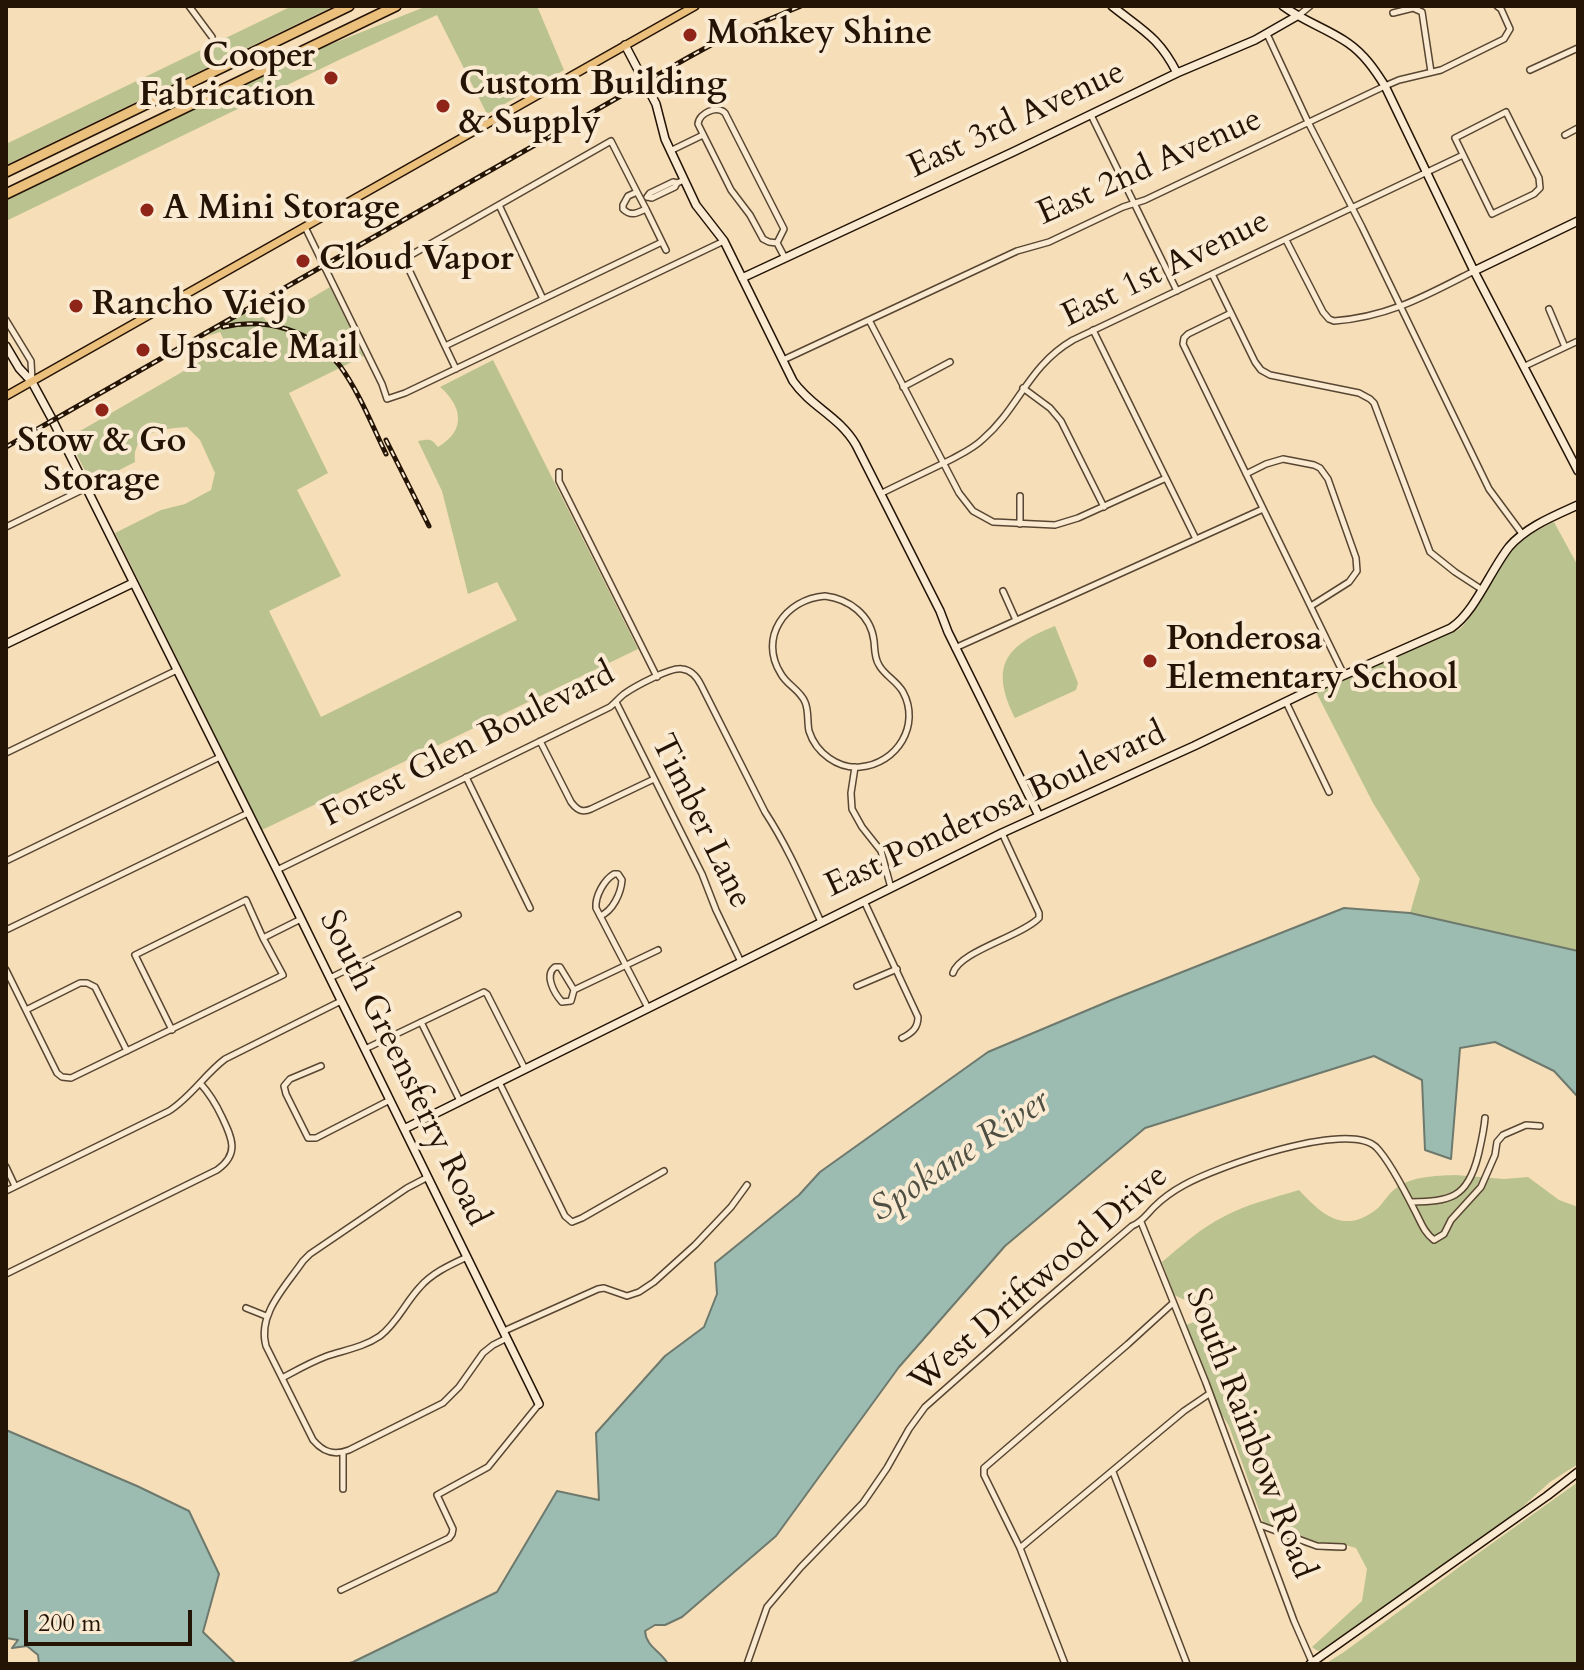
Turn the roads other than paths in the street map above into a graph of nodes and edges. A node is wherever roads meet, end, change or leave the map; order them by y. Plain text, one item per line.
1 (189, 6) edge
2 (349, 6) edge
3 (396, 6) edge
4 (695, 6) edge
5 (1112, 6) edge
6 (1283, 6) edge
7 (1310, 6) edge
8 (1497, 6) edge
9 (1393, 13) dead end
10 (1297, 16) junction
11 (1267, 34) junction
12 (212, 37) dead end
13 (625, 45) junction
14 (1578, 48) edge
15 (1530, 70) dead end
16 (1431, 72) junction
17 (1177, 73) junction
18 (1385, 86) junction
19 (1091, 115) junction
20 (1308, 122) junction
21 (1578, 128) edge
22 (703, 135) junction
23 (1565, 135) dead end
24 (670, 151) junction
25 (1463, 155) junction
26 (6, 172) edge
27 (1427, 173) junction
28 (680, 181) junction
29 (637, 192) junction
30 (6, 194) edge
31 (641, 200) junction
32 (1134, 204) junction
33 (499, 205) junction
34 (1352, 207) junction
35 (646, 209) junction
36 (1578, 221) edge
37 (304, 227) junction
38 (1286, 240) junction
39 (724, 241) junction
40 (662, 242) junction
41 (777, 243) junction
42 (666, 250) dead end
43 (785, 258) junction
44 (1474, 271) junction
45 (1212, 274) junction
46 (742, 278) junction
47 (1177, 291) junction
48 (543, 299) junction
49 (1401, 307) junction
50 (1549, 309) dead end
51 (1231, 313) junction
52 (6, 320) edge
53 (869, 320) junction
54 (1093, 330) junction
55 (1578, 341) edge
56 (6, 346) edge
57 (445, 346) junction
58 (1565, 347) junction
59 (783, 360) junction
60 (950, 362) dead end
61 (1525, 366) junction
62 (456, 369) junction
63 (32, 382) junction
64 (903, 387) junction
65 (1023, 388) junction
66 (6, 396) edge
67 (942, 464) junction
68 (1578, 470) edge
69 (559, 472) dead end
70 (1246, 474) junction
71 (1166, 478) junction
72 (86, 488) junction
73 (880, 494) junction
74 (1020, 496) dead end
75 (1578, 505) edge
76 (1104, 507) junction
77 (1263, 509) junction
78 (1020, 524) junction
79 (6, 527) edge
80 (1523, 535) junction
81 (1196, 539) junction
82 (133, 583) junction
83 (1481, 589) junction
84 (1003, 591) dead end
85 (1311, 606) junction
86 (1016, 620) junction
87 (6, 644) edge
88 (955, 648) junction
89 (177, 670) junction
90 (1344, 675) junction
91 (657, 677) junction
92 (1286, 701) junction
93 (616, 702) junction
94 (540, 741) junction
95 (6, 753) edge
96 (220, 757) junction
97 (855, 767) junction
98 (466, 777) junction
99 (654, 779) junction
100 (1329, 792) dead end
101 (248, 813) junction
102 (1039, 816) junction
103 (1002, 833) junction
104 (6, 861) edge
105 (277, 870) junction
106 (891, 888) junction
107 (864, 901) junction
108 (530, 908) dead end
109 (458, 915) dead end
110 (600, 916) junction
111 (301, 919) junction
112 (821, 922) junction
113 (6, 930) edge
114 (263, 938) junction
115 (658, 950) dead end
116 (741, 962) junction
117 (625, 966) junction
118 (897, 969) junction
119 (6, 970) edge
120 (953, 973) dead end
121 (330, 978) junction
122 (857, 986) dead end
123 (574, 990) junction
124 (341, 1001) junction
125 (648, 1008) junction
126 (26, 1010) junction
127 (421, 1022) junction
128 (172, 1030) junction
129 (902, 1038) dead end
130 (365, 1049) junction
131 (127, 1051) junction
132 (321, 1066) dead end
133 (525, 1069) junction
134 (499, 1082) junction
135 (200, 1083) junction
136 (390, 1100) junction
137 (460, 1101) junction
138 (1485, 1118) dead end
139 (1540, 1126) dead end
140 (404, 1129) junction
141 (6, 1167) edge
142 (664, 1171) dead end
143 (428, 1177) junction
144 (747, 1185) dead end
145 (15, 1186) junction
146 (6, 1191) edge
147 (1411, 1202) junction
148 (1141, 1222) junction
149 (467, 1257) junction
150 (6, 1274) edge
151 (1173, 1303) junction
152 (246, 1308) dead end
153 (266, 1316) junction
154 (505, 1334) junction
155 (282, 1378) junction
156 (1209, 1394) junction
157 (539, 1404) joint
158 (343, 1452) junction
159 (1113, 1472) junction
160 (1578, 1472) edge
161 (343, 1489) dead end
162 (1259, 1525) junction
163 (1343, 1547) dead end
164 (1020, 1548) junction
165 (341, 1590) dead end
166 (1311, 1663) edge
167 (747, 1664) edge
168 (1065, 1664) edge
169 (1187, 1664) edge

1 - 12 street
2 - 26 highway
3 - 30 highway
4 - 13 main road
5 - 17 street
6 - 10 street
7 - 10 street, East 3rd Avenue
8 - 16 street, East 2nd Avenue
9 - 16 street
10 - 11 street, East 3rd Avenue
10 - 18 street
11 - 17 street, East 3rd Avenue
11 - 20 street
13 - 24 street
13 - 37 main road
14 - 15 street
16 - 18 street, East 2nd Avenue
17 - 19 street, East 3rd Avenue
18 - 20 street, East 2nd Avenue
18 - 27 street
19 - 32 street
19 - 43 street, East 3rd Avenue
20 - 32 street, East 2nd Avenue
20 - 34 street
21 - 23 street
22 - 24 street
22 - 41 street
22 - 41 street
24 - 28 street
25 - 25 street
25 - 27 street, East 1st Avenue
27 - 34 street, East 1st Avenue
27 - 44 street
28 - 31 street
28 - 39 street
29 - 31 street
29 - 33 street
29 - 35 street
31 - 35 street
32 - 47 street
32 - 53 street, East 2nd Avenue
33 - 48 street
33 - 57 street
34 - 38 street, East 1st Avenue
34 - 49 street
35 - 40 street
36 - 44 street
37 - 62 street
37 - 63 main road
38 - 45 street, East 1st Avenue
38 - 49 street
39 - 46 street
39 - 62 street
40 - 42 street
40 - 48 street
41 - 43 street
43 - 46 street, East 3rd Avenue
44 - 49 street
44 - 61 street
45 - 47 street, East 1st Avenue
45 - 51 street
46 - 59 street
47 - 54 street, East 1st Avenue
48 - 57 street
49 - 80 street
50 - 58 street
51 - 70 street
51 - 83 street
52 - 63 street
53 - 59 street, East 2nd Avenue
53 - 64 street
54 - 65 street, East 1st Avenue
54 - 71 street
55 - 58 street
56 - 63 street, South Greensferry Road
57 - 62 street
58 - 61 street
59 - 73 street
60 - 64 street
61 - 68 street
63 - 66 main road
63 - 72 street, South Greensferry Road
64 - 67 street
65 - 67 street, East 1st Avenue
65 - 76 street
67 - 73 street, East 1st Avenue
67 - 78 street
69 - 91 street
70 - 77 street
70 - 85 street
71 - 76 street
71 - 81 street
72 - 79 street
72 - 82 street, South Greensferry Road
73 - 88 street
74 - 78 street
75 - 80 street, East Ponderosa Boulevard
76 - 78 street
77 - 81 street
77 - 85 street
80 - 83 street, East Ponderosa Boulevard
81 - 86 street
82 - 87 street
82 - 89 street, South Greensferry Road
83 - 90 street, East Ponderosa Boulevard
84 - 86 street
85 - 90 street
86 - 88 street
88 - 102 street
89 - 95 street
89 - 96 street, South Greensferry Road
90 - 92 street, East Ponderosa Boulevard
91 - 93 street, Forest Glen Boulevard
91 - 112 street, Forest Glen Boulevard
92 - 100 street
92 - 102 street, East Ponderosa Boulevard
93 - 94 street, Forest Glen Boulevard
93 - 99 street, Timber Lane
94 - 98 street, Forest Glen Boulevard
94 - 99 street
96 - 101 street, South Greensferry Road
96 - 104 street
97 - 97 street
97 - 106 street
98 - 105 street, Forest Glen Boulevard
98 - 108 street
99 - 116 street, Timber Lane
101 - 105 street, South Greensferry Road
101 - 113 street
102 - 103 street, East Ponderosa Boulevard
103 - 106 street, East Ponderosa Boulevard
103 - 120 street
105 - 111 street, South Greensferry Road
106 - 107 street, East Ponderosa Boulevard
107 - 112 street, East Ponderosa Boulevard
107 - 118 street
109 - 121 street
110 - 110 street
110 - 117 street
111 - 114 street
111 - 121 street, South Greensferry Road
112 - 116 street, East Ponderosa Boulevard
114 - 128 street
114 - 128 street
115 - 117 street
116 - 125 street, East Ponderosa Boulevard
117 - 123 street
117 - 125 street
118 - 122 street
118 - 129 street
119 - 126 street
121 - 124 street, South Greensferry Road
123 - 123 street
124 - 130 street, South Greensferry Road
124 - 135 street
125 - 133 street, East Ponderosa Boulevard
126 - 131 street
126 - 131 street
127 - 130 street
127 - 133 street
127 - 137 street
128 - 131 street
130 - 136 street, South Greensferry Road
132 - 136 street
133 - 134 street, East Ponderosa Boulevard
134 - 137 street, East Ponderosa Boulevard
134 - 142 street
135 - 145 street
135 - 150 street
136 - 140 street, South Greensferry Road
137 - 140 street, East Ponderosa Boulevard
138 - 147 street
139 - 147 street, West Driftwood Drive
140 - 143 street, South Greensferry Road
141 - 145 street
143 - 149 street, South Greensferry Road
143 - 153 street
144 - 154 street
145 - 146 street
147 - 148 street, West Driftwood Drive
148 - 151 street, South Rainbow Road
148 - 167 street, West Driftwood Drive
149 - 154 street, South Greensferry Road
149 - 155 street
151 - 156 street, South Rainbow Road
151 - 164 street
152 - 153 street
153 - 155 street
154 - 157 street, South Greensferry Road
154 - 158 street
155 - 158 street
156 - 159 street
156 - 162 street, South Rainbow Road
157 - 165 street
158 - 161 street
159 - 164 street
159 - 169 street
160 - 166 street
162 - 163 street
162 - 166 street, South Rainbow Road
164 - 168 street

